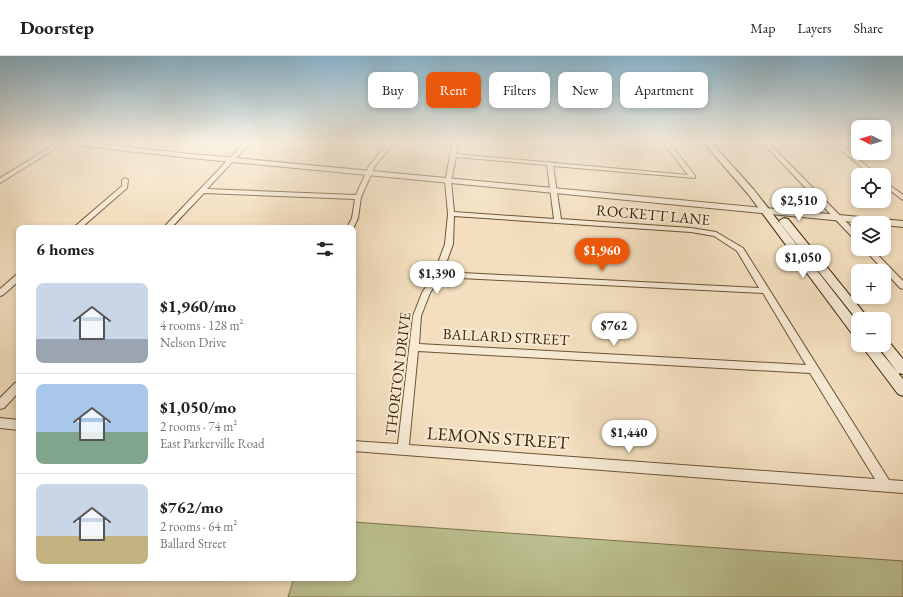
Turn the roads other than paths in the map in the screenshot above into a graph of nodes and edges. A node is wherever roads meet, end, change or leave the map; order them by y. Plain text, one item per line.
1 (22, 167) edge
2 (224, 167) edge
3 (313, 167) edge
4 (373, 167) edge
5 (451, 167) edge
6 (550, 167) edge
7 (586, 167) edge
8 (685, 167) edge
9 (730, 167) edge
10 (740, 167) edge
11 (790, 167) edge
12 (369, 173) junction
13 (125, 180) dead end
14 (0, 181) edge
15 (448, 181) junction
16 (891, 189) edge
17 (202, 191) junction
18 (554, 191) junction
19 (358, 197) junction
20 (903, 198) edge
21 (772, 213) junction
22 (451, 214) junction
23 (840, 219) junction
24 (558, 221) junction
25 (903, 224) edge
26 (81, 225) edge
27 (170, 225) edge
28 (352, 225) edge
29 (851, 231) edge
30 (875, 256) edge
31 (438, 274) junction
32 (16, 280) edge
33 (903, 286) edge
34 (765, 291) junction
35 (0, 293) edge
36 (857, 312) edge
37 (851, 322) edge
38 (414, 347) junction
39 (873, 352) edge
40 (890, 352) edge
41 (812, 369) junction
42 (903, 369) edge
43 (16, 389) edge
44 (903, 390) edge
45 (0, 406) edge
46 (0, 424) edge
47 (16, 425) edge
48 (356, 446) edge
49 (403, 449) junction
50 (885, 485) junction
51 (903, 487) edge

1 - 14 street
2 - 17 street
3 - 12 street
4 - 12 street
5 - 15 street, THORTON DRIVE
6 - 18 street
7 - 8 street
9 - 21 main road
10 - 21 main road
11 - 23 street
12 - 15 street
12 - 19 street
13 - 26 street
15 - 18 street
15 - 22 street, THORTON DRIVE
16 - 20 street
17 - 19 street
17 - 27 street
18 - 21 street
18 - 24 street
19 - 28 street
21 - 23 street
21 - 36 main road
21 - 37 main road
22 - 24 street, ROCKETT LANE
22 - 31 street, THORTON DRIVE
23 - 25 street
23 - 29 street
24 - 34 street, ROCKETT LANE
30 - 33 street
31 - 34 street
31 - 38 street, THORTON DRIVE
32 - 35 street
34 - 41 street, ROCKETT LANE
38 - 41 street, BALLARD STREET
38 - 49 street, THORTON DRIVE
39 - 44 main road
40 - 42 main road
41 - 50 street, ROCKETT LANE
43 - 45 street
46 - 47 street
48 - 49 street, LEMONS STREET
49 - 50 street, LEMONS STREET
50 - 51 street, LEMONS STREET

